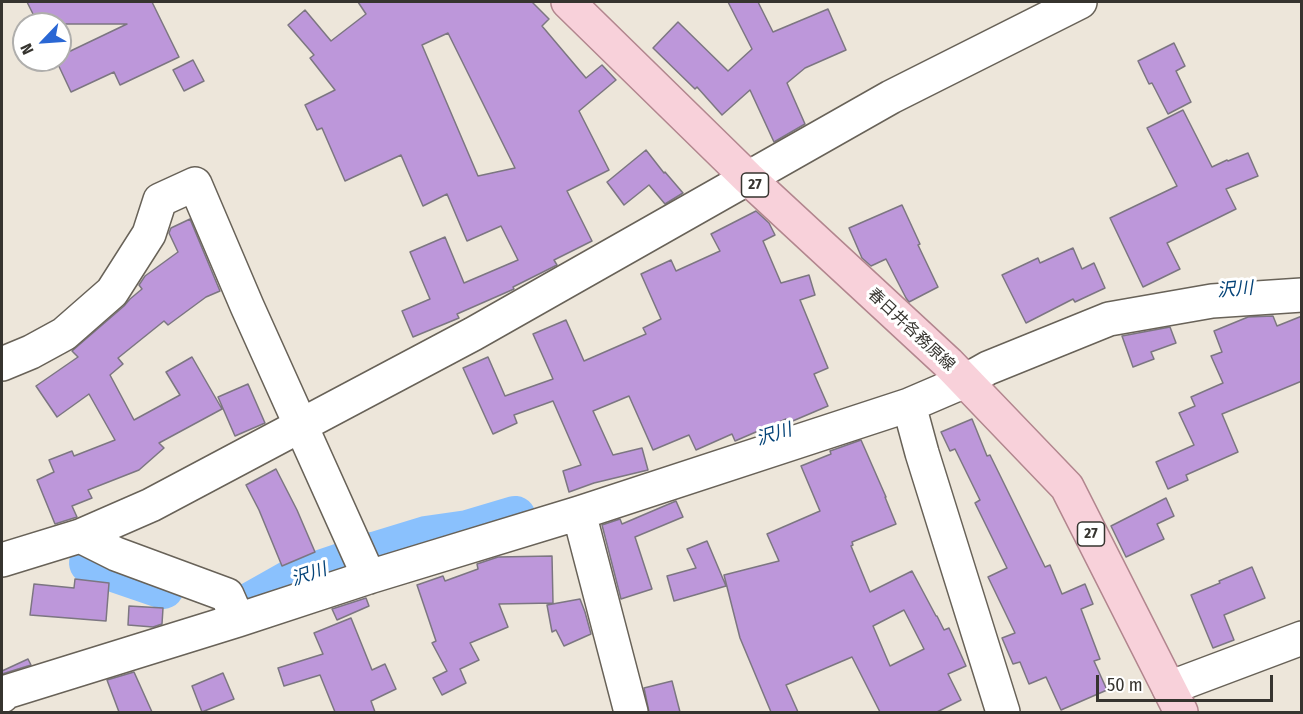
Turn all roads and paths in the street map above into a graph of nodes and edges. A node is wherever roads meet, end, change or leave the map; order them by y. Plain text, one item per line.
1 (568, 2) edge
2 (1080, 2) edge
3 (748, 178) junction
4 (1302, 295) edge
5 (2, 364) edge
6 (956, 372) junction
7 (909, 405) junction
8 (302, 425) junction
9 (579, 513) junction
10 (80, 536) junction
11 (2, 560) edge
12 (369, 577) junction
13 (238, 620) junction
14 (1302, 639) edge
15 (2, 696) edge
16 (1175, 700) edge
17 (631, 712) edge
18 (1003, 712) edge

1 - 3 main road, 春日井各務原線 / 27
2 - 3 street
3 - 6 main road, 春日井各務原線 / 27
3 - 8 street
4 - 6 street
5 - 8 street
6 - 7 street
6 - 16 main road, 春日井各務原線 / 27
7 - 9 street
7 - 18 street
8 - 10 street
8 - 12 street
9 - 12 street
9 - 17 street
10 - 11 street
10 - 13 street
12 - 13 street
13 - 15 street
14 - 16 street

